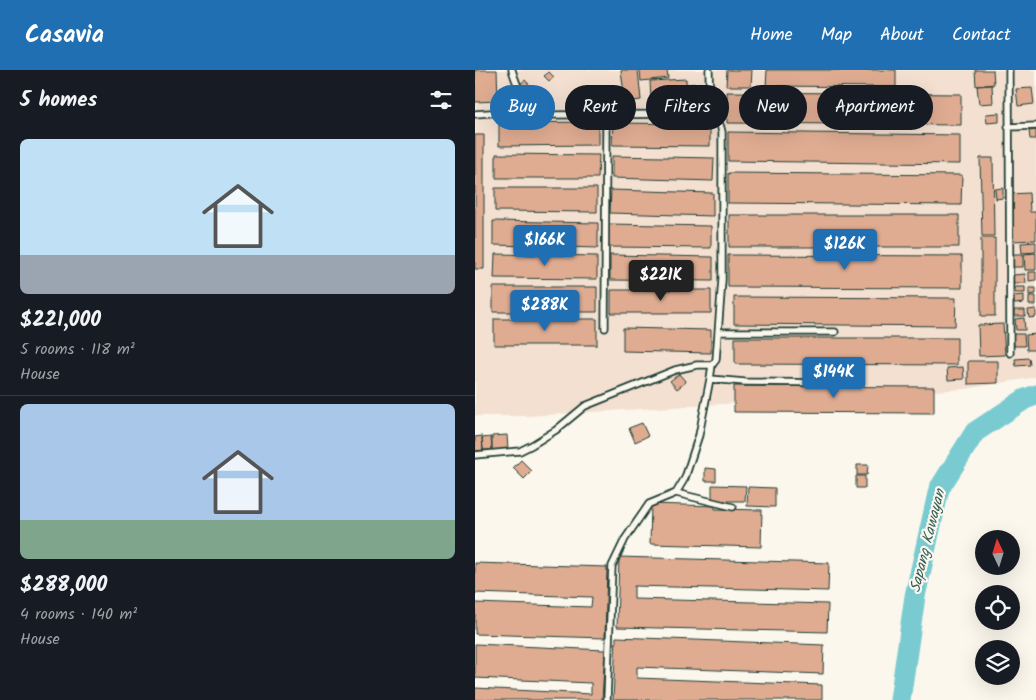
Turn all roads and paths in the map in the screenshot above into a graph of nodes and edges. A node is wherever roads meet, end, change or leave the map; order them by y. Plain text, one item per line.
1 (512, 70) edge
2 (709, 70) edge
3 (1009, 70) edge
4 (518, 85) edge
5 (709, 85) edge
6 (490, 113) edge
7 (475, 114) edge
8 (1036, 126) edge
9 (1009, 128) junction
10 (606, 130) edge
11 (722, 130) edge
12 (605, 328) dead end
13 (719, 332) junction
14 (835, 332) dead end
15 (1010, 353) dead end
16 (711, 365) junction
17 (710, 379) junction
18 (836, 383) dead end
19 (475, 455) edge
20 (676, 493) junction
21 (733, 507) dead end
22 (607, 700) edge

1 - 4 lane
2 - 5 lane
3 - 9 lane
6 - 7 lane
8 - 9 lane
9 - 15 lane
10 - 12 lane
11 - 13 lane
13 - 14 lane
13 - 16 lane
16 - 17 lane
16 - 19 lane
17 - 18 lane
17 - 20 lane
20 - 21 lane
20 - 22 lane

